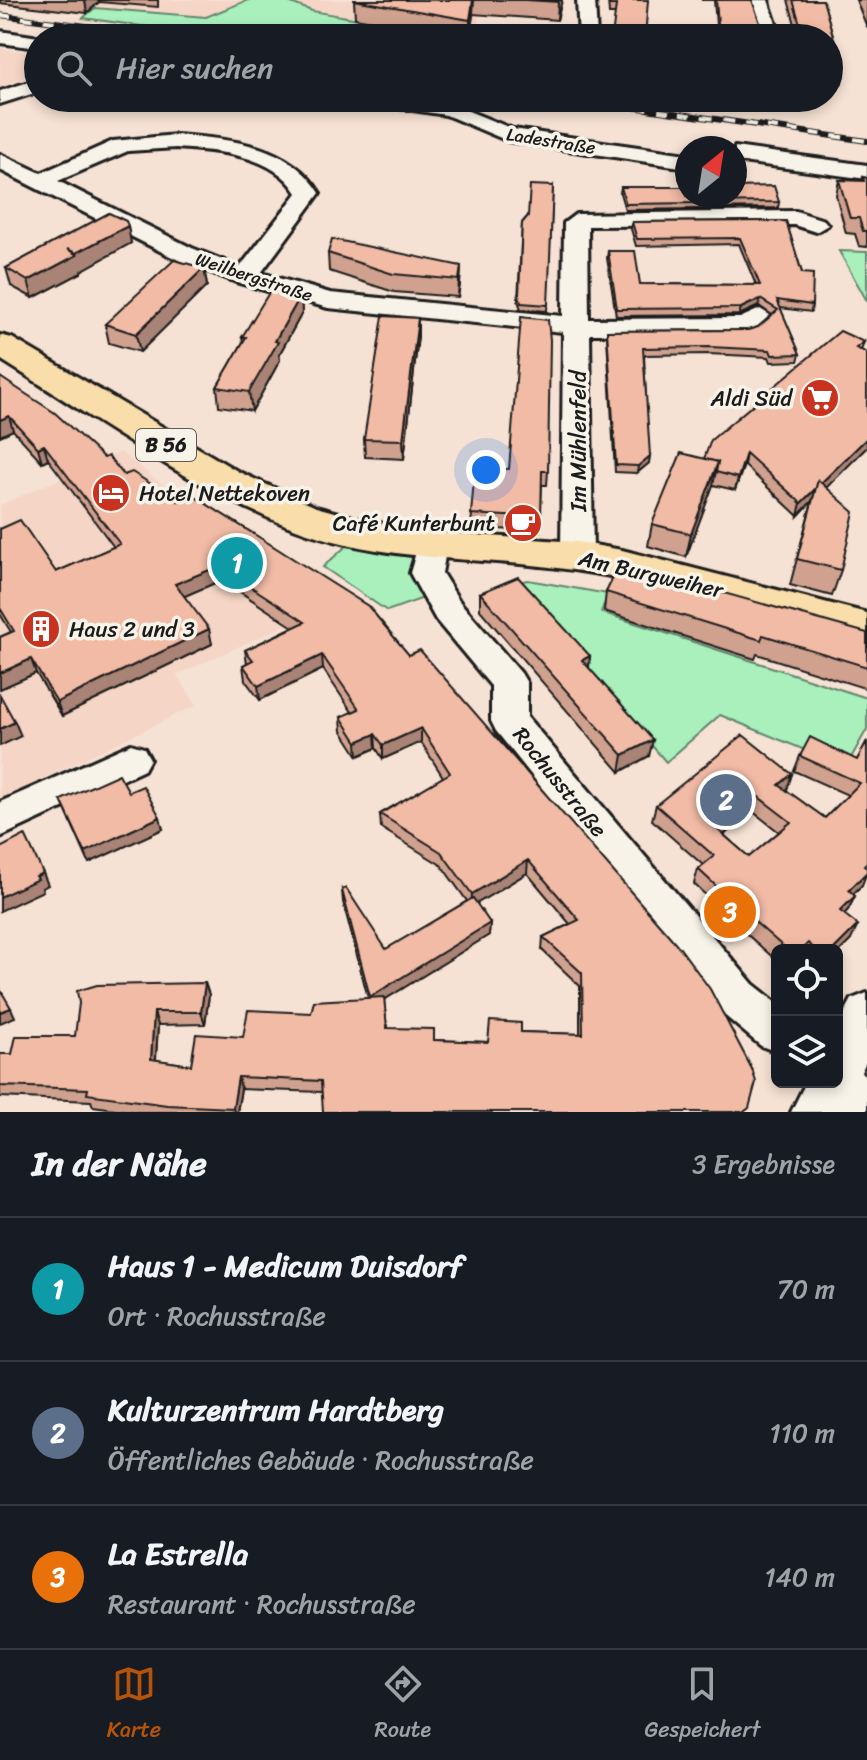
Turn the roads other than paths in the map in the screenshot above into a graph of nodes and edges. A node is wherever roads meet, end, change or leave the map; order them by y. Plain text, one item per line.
1 (586, 0) edge
2 (759, 0) edge
3 (587, 24) edge
4 (767, 24) edge
5 (0, 37) edge
6 (24, 40) edge
7 (24, 90) edge
8 (0, 98) edge
9 (456, 112) edge
10 (747, 156) edge
11 (675, 159) edge
12 (0, 161) edge
13 (867, 172) edge
14 (41, 181) junction
15 (816, 225) dead end
16 (245, 277) junction
17 (760, 317) dead end
18 (577, 326) junction
19 (0, 345) edge
20 (431, 546) junction
21 (577, 556) junction
22 (867, 629) edge
23 (131, 759) dead end
24 (0, 820) edge
25 (867, 1014) edge
26 (771, 1026) edge
27 (843, 1061) edge
28 (829, 1088) edge
29 (843, 1088) edge
30 (867, 1108) edge
31 (814, 1112) edge

1 - 3 street
2 - 4 street
5 - 6 street
7 - 8 street
9 - 11 street, Ladestraße
10 - 13 street
12 - 14 street, Weilbergstraße
14 - 16 street, Weilbergstraße
14 - 16 street
15 - 18 street, Im Mühlenfeld
16 - 18 street, Weilbergstraße
17 - 18 street
18 - 21 street, Im Mühlenfeld
19 - 20 main road, B 56
20 - 21 main road, Am Burgweiher / B 56
20 - 26 street, Rochusstraße
21 - 22 main road, Am Burgweiher / B 56
23 - 24 street
25 - 27 street
28 - 31 street
29 - 30 street

